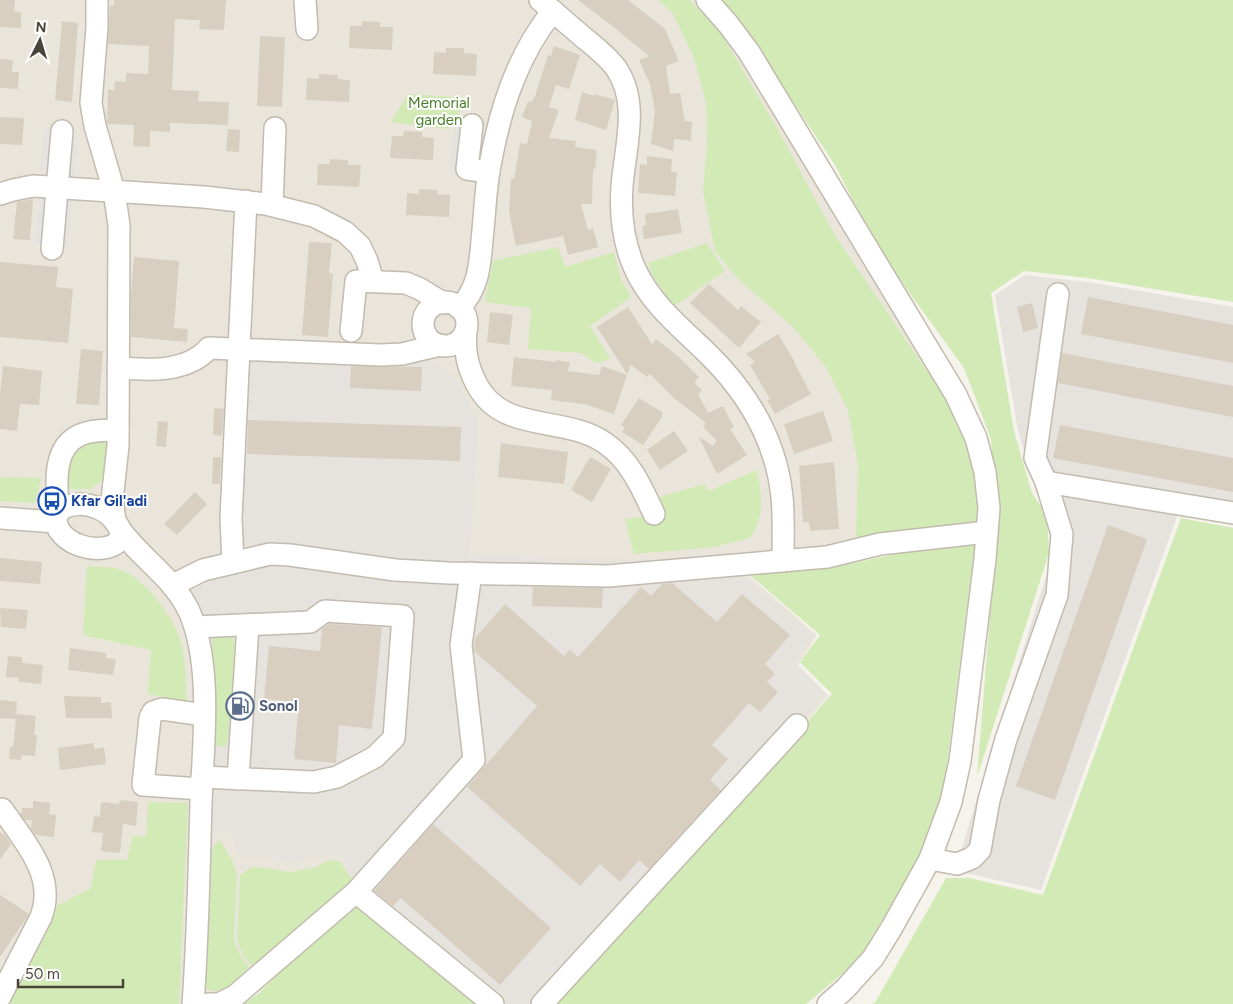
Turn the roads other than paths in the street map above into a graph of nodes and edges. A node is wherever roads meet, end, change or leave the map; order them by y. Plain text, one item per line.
1 (97, 0) edge
2 (305, 0) edge
3 (707, 0) edge
4 (546, 6) edge
5 (307, 29) dead end
6 (472, 125) dead end
7 (276, 128) dead end
8 (62, 131) dead end
9 (489, 172) junction
10 (57, 188) junction
11 (114, 191) junction
12 (0, 194) edge
13 (246, 202) junction
14 (272, 205) junction
15 (52, 249) dead end
16 (372, 281) junction
17 (394, 282) junction
18 (1058, 294) dead end
19 (451, 305) junction
20 (423, 321) junction
21 (466, 330) junction
22 (351, 331) dead end
23 (441, 346) junction
24 (238, 349) junction
25 (395, 355) junction
26 (468, 366) junction
27 (118, 368) junction
28 (118, 430) junction
29 (115, 480) junction
30 (1046, 482) junction
31 (85, 504) junction
32 (1233, 513) edge
33 (654, 514) dead end
34 (57, 517) junction
35 (0, 518) edge
36 (117, 524) junction
37 (987, 532) junction
38 (91, 549) junction
39 (784, 561) junction
40 (233, 563) junction
41 (157, 569) junction
42 (472, 573) junction
43 (173, 585) junction
44 (248, 625) junction
45 (195, 627) junction
46 (204, 715) junction
47 (797, 725) dead end
48 (238, 779) junction
49 (202, 783) junction
50 (2, 809) dead end
51 (930, 859) junction
52 (356, 892) junction
53 (0, 996) edge
54 (193, 1004) edge
55 (208, 1004) edge
56 (493, 1004) edge
57 (542, 1004) edge
58 (828, 1004) edge

1 - 11 street
2 - 5 street
3 - 37 street
4 - 9 street
4 - 39 street
6 - 9 street
7 - 14 street
8 - 10 street
9 - 19 street
10 - 11 street
10 - 12 street
10 - 15 street
11 - 13 street
11 - 27 street
13 - 14 street
13 - 24 street
14 - 16 street
16 - 17 street
16 - 22 street
17 - 19 street
17 - 20 street
18 - 30 street
19 - 20 street
19 - 21 street
20 - 23 street
20 - 25 street
21 - 23 street
21 - 26 street
23 - 25 street
23 - 26 street
24 - 25 street
24 - 27 street
24 - 40 street
26 - 33 street
27 - 28 street
28 - 29 street
28 - 34 street
29 - 31 street
29 - 36 street
30 - 32 street
30 - 51 street
31 - 34 street
31 - 36 street
34 - 35 street
34 - 38 street
36 - 38 street
36 - 41 street
37 - 39 street
37 - 51 street
38 - 41 street
39 - 42 street
40 - 42 street
40 - 43 street
41 - 43 street
42 - 52 street
43 - 45 street
44 - 45 street
44 - 48 street
44 - 48 street
45 - 46 street
46 - 49 street
46 - 49 street
47 - 57 street
48 - 49 street
49 - 54 street
50 - 53 street
51 - 58 street
52 - 55 street
52 - 56 street

